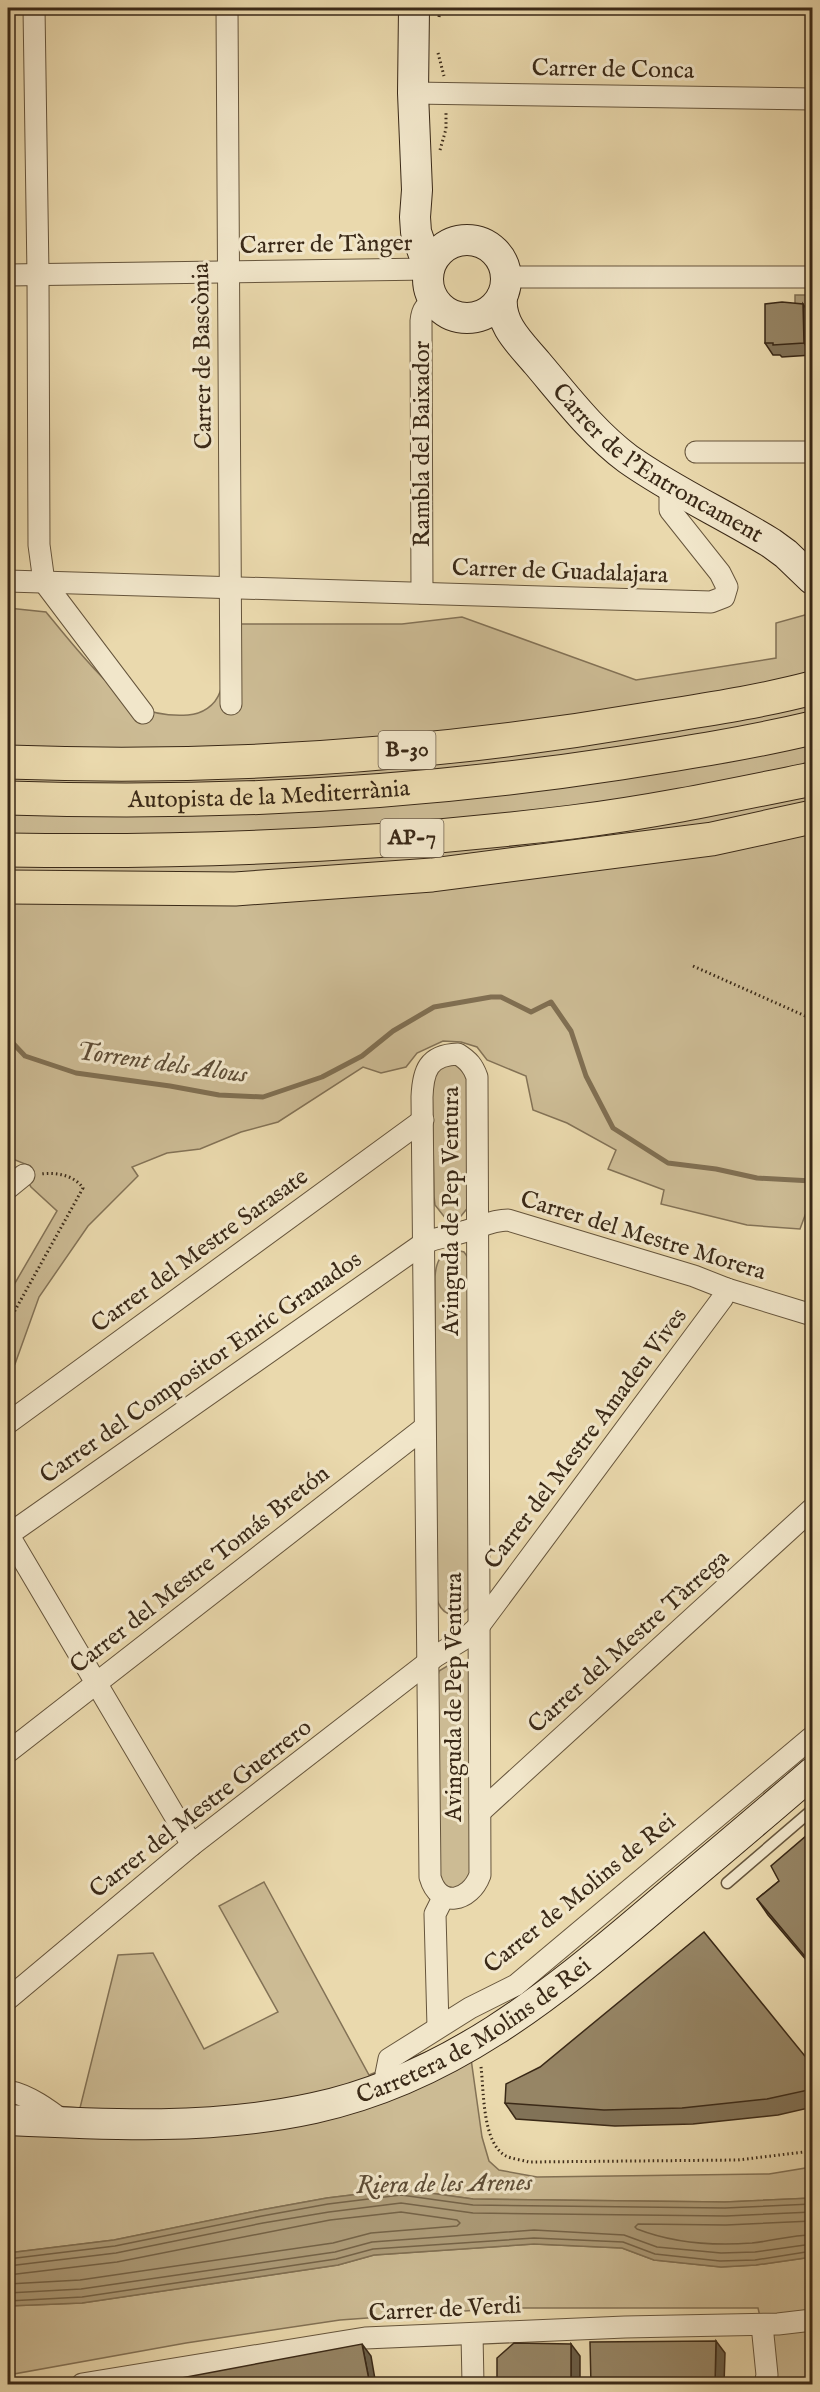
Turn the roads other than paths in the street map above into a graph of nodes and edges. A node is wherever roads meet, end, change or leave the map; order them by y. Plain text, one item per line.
1 (34, 8) edge
2 (226, 8) edge
3 (414, 8) edge
4 (413, 93) junction
5 (813, 99) edge
6 (417, 190) junction
7 (453, 243) junction
8 (429, 269) junction
9 (228, 272) junction
10 (8, 275) edge
11 (38, 275) junction
12 (813, 276) edge
13 (504, 289) junction
14 (436, 302) junction
15 (469, 318) junction
16 (514, 336) junction
17 (696, 452) dead end
18 (813, 452) edge
19 (670, 484) junction
20 (813, 579) edge
21 (8, 581) edge
22 (44, 582) junction
23 (232, 588) junction
24 (422, 593) junction
25 (808, 690) edge
26 (231, 704) dead end
27 (143, 713) dead end
28 (811, 728) edge
29 (8, 762) edge
30 (813, 779) edge
31 (8, 798) edge
32 (813, 817) edge
33 (8, 850) edge
34 (8, 887) edge
35 (423, 1120) junction
36 (24, 1175) road end
37 (8, 1188) edge
38 (477, 1227) junction
39 (424, 1244) junction
40 (727, 1289) junction
41 (813, 1315) edge
42 (8, 1423) edge
43 (424, 1428) junction
44 (813, 1509) edge
45 (8, 1534) edge
46 (479, 1626) junction
47 (428, 1663) junction
48 (96, 1684) junction
49 (813, 1737) edge
50 (8, 1752) edge
51 (813, 1773) edge
52 (813, 1810) edge
53 (480, 1812) junction
54 (192, 1845) junction
55 (727, 1883) dead end
56 (444, 1898) junction
57 (8, 1999) edge
58 (438, 2027) junction
59 (388, 2085) junction
60 (8, 2091) edge
61 (8, 2120) edge
62 (67, 2123) junction
63 (813, 2320) edge
64 (762, 2325) junction
65 (472, 2334) junction
66 (82, 2385) edge
67 (473, 2385) edge
68 (765, 2385) edge

1 - 11 street
2 - 9 street, Carrer de Bascònia
3 - 4 street
4 - 5 street, Carrer de Conca
4 - 6 street
6 - 7 street
6 - 8 street
7 - 8 street
7 - 13 street
8 - 9 street, Carrer de Tànger
8 - 14 street
9 - 11 street, Carrer de Tànger
9 - 23 street, Carrer de Bascònia
10 - 11 street, Carrer de Tànger
11 - 22 street
12 - 13 street
13 - 15 street
13 - 16 street, Carrer de l'Entroncament
14 - 15 street
14 - 24 street, Rambla del Baixador
15 - 16 street, Carrer de l'Entroncament
16 - 19 street, Carrer de l'Entroncament
17 - 18 street
19 - 20 street, Carrer de l'Entroncament
19 - 24 street, Carrer de Guadalajara
21 - 22 street, Carrer de Guadalajara
22 - 23 street, Carrer de Guadalajara
22 - 27 street
23 - 24 street, Carrer de Guadalajara
23 - 26 street, Carrer de Bascònia
25 - 29 highway, B-30
28 - 31 highway, Autopista de la Mediterrània / AP-7
30 - 33 highway, Autopista de la Mediterrània / AP-7
32 - 34 highway
35 - 38 street, Avinguda de Pep Ventura
35 - 39 street, Avinguda de Pep Ventura
35 - 42 street, Carrer del Mestre Sarasate
36 - 37 street
38 - 39 street, Carrer del Mestre Morera
38 - 40 street, Carrer del Mestre Morera
38 - 46 street, Avinguda de Pep Ventura
39 - 43 street, Avinguda de Pep Ventura
39 - 45 street, Carrer del Compositor Enric Granados
40 - 41 street, Carrer del Mestre Morera
40 - 46 street, Carrer del Mestre Amadeu Vives
43 - 47 street, Avinguda de Pep Ventura
43 - 48 street, Carrer del Mestre Tomás Bretón
44 - 53 street, Carrer del Mestre Tàrrega
45 - 48 street
46 - 47 street, Carrer del Mestre Amadeu Vives
46 - 53 street, Avinguda de Pep Ventura
47 - 54 street, Carrer del Mestre Guerrero
47 - 56 street, Avinguda de Pep Ventura
48 - 50 street, Carrer del Mestre Tomás Bretón
48 - 54 street
49 - 58 street, Carrer de Molins de Rei
51 - 59 street, Carretera de Molins de Rei
52 - 55 lane
53 - 56 street, Avinguda de Pep Ventura
54 - 57 street, Carrer del Mestre Guerrero
56 - 58 street
58 - 59 street, Carrer de Molins de Rei
59 - 62 street, Carretera de Molins de Rei
60 - 62 street
61 - 62 street, Carretera de Molins de Rei
63 - 64 street, Carrer de Verdi
64 - 65 street, Carrer de Verdi
64 - 68 street
65 - 66 street, Carrer de Verdi
65 - 67 street

